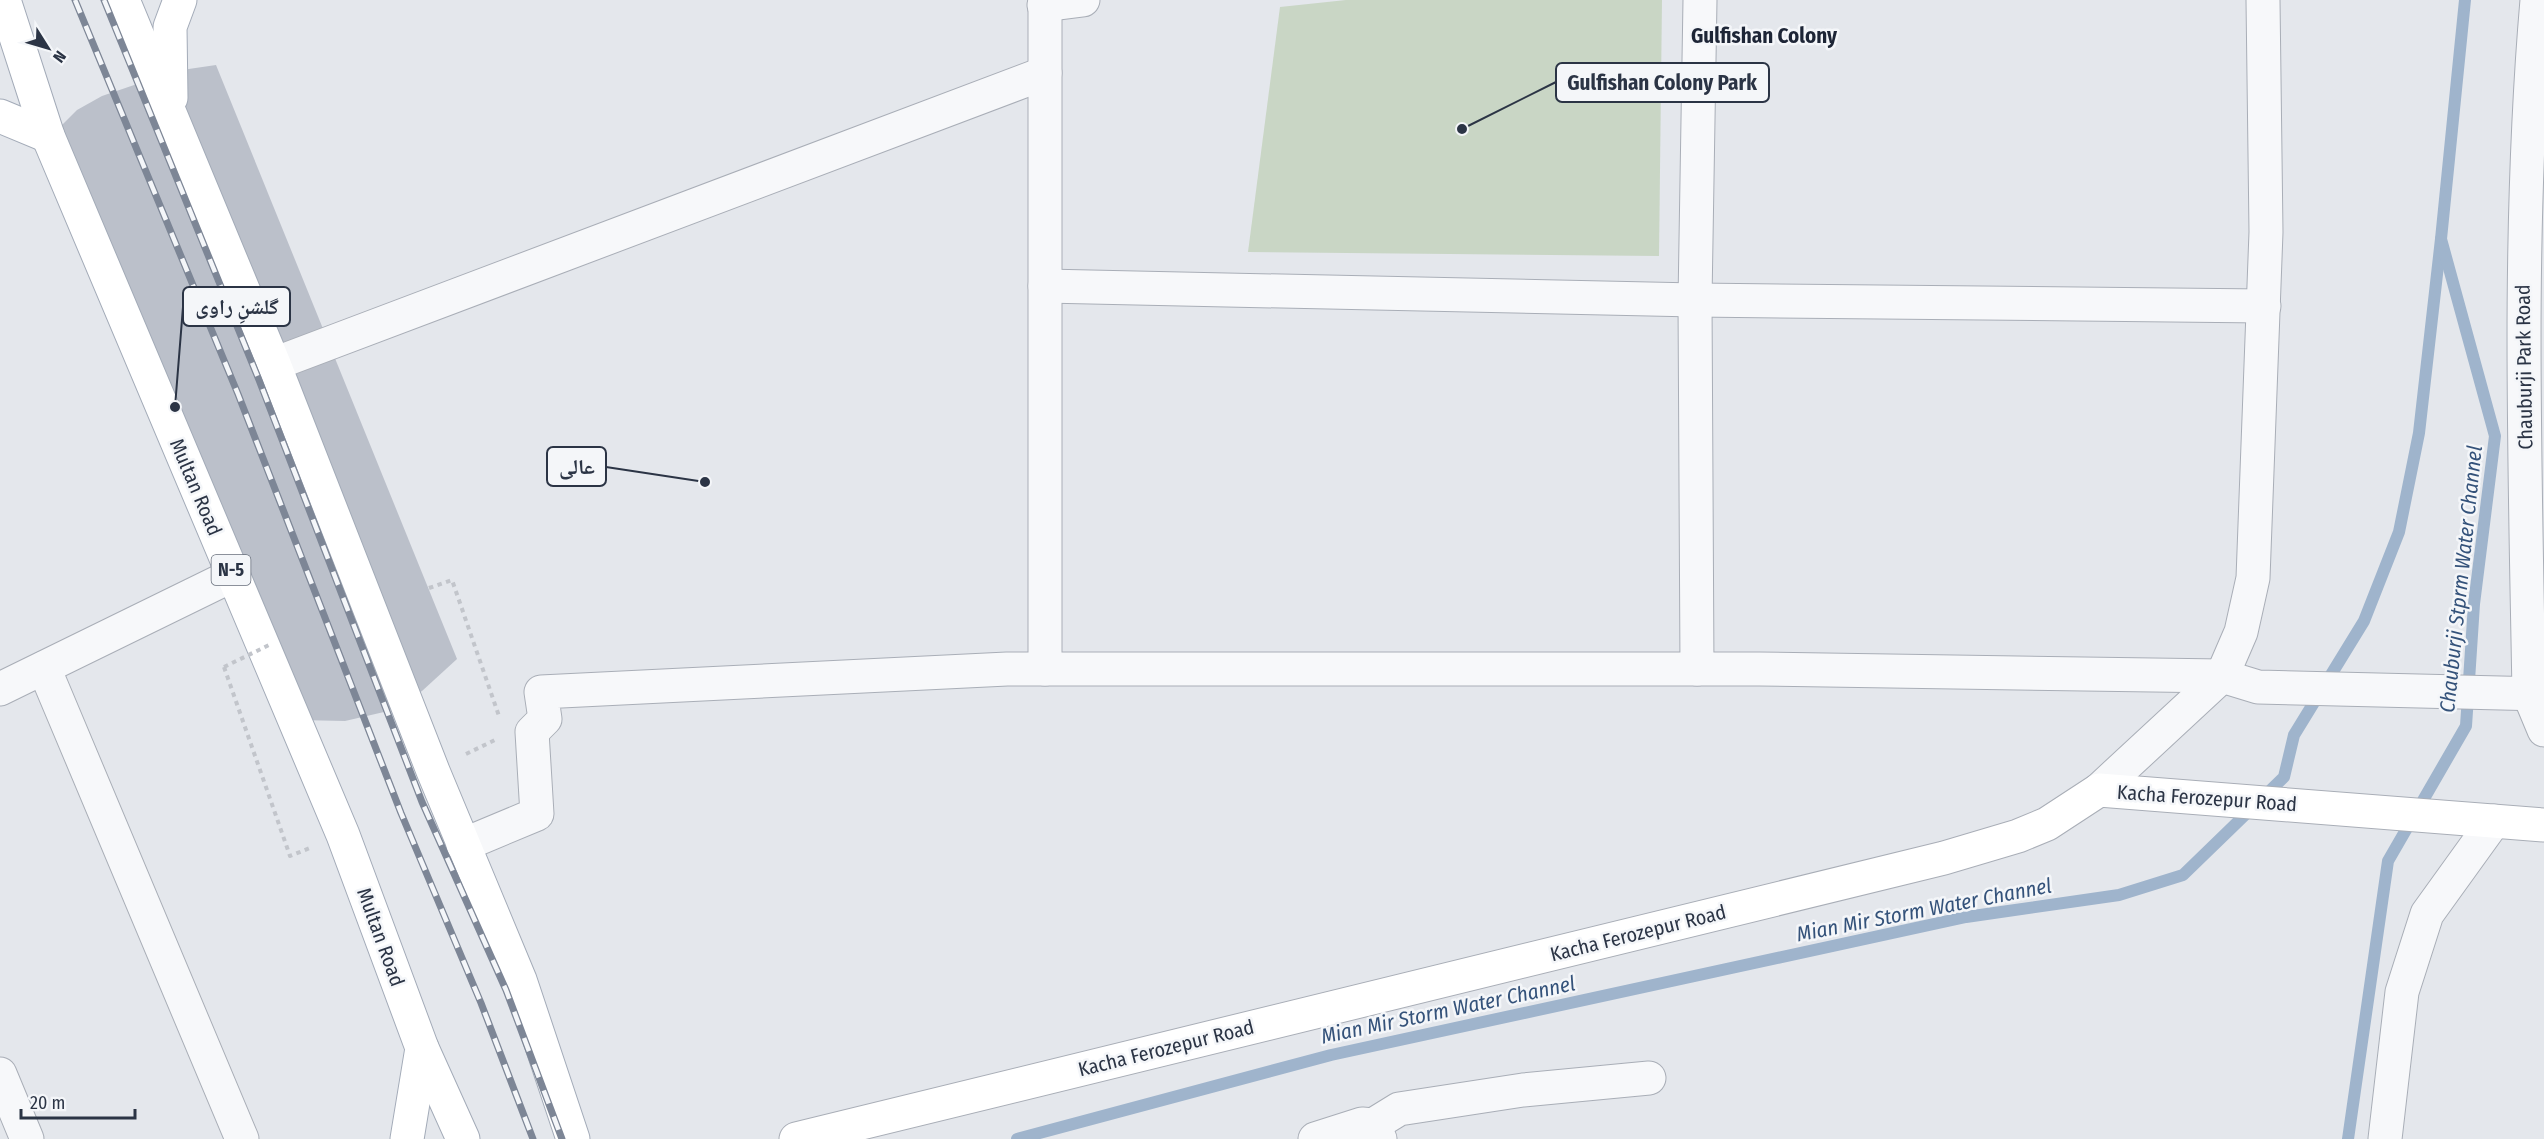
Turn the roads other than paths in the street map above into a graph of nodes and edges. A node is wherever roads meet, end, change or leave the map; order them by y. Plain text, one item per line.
1 (4, 0) edge
2 (123, 0) edge
3 (180, 0) edge
4 (1083, 0) edge
5 (1700, 0) edge
6 (2263, 0) edge
7 (2537, 0) edge
8 (1044, 2) edge
9 (1045, 73) junction
10 (2537, 85) edge
11 (0, 116) edge
12 (172, 118) junction
13 (48, 136) junction
14 (1045, 286) junction
15 (2533, 292) edge
16 (1695, 300) junction
17 (2264, 306) junction
18 (274, 364) junction
19 (233, 575) junction
20 (44, 668) junction
21 (1045, 669) junction
22 (1697, 669) junction
23 (2222, 676) junction
24 (0, 689) edge
25 (2529, 694) edge
26 (2544, 730) edge
27 (2114, 790) junction
28 (2487, 820) junction
29 (2543, 822) edge
30 (464, 845) junction
31 (422, 1048) junction
32 (0, 1074) edge
33 (1649, 1078) dead end
34 (1376, 1132) edge
35 (27, 1139) edge
36 (242, 1139) edge
37 (407, 1139) edge
38 (463, 1139) edge
39 (573, 1139) edge
40 (796, 1139) edge
41 (1315, 1139) edge
42 (2385, 1139) edge

1 - 13 main road, Multan Road / N-5
2 - 12 main road
3 - 12 main road
4 - 8 street
5 - 16 street
6 - 17 street
7 - 10 street, Chauburji Park Road
8 - 9 street
9 - 14 street
9 - 18 street
10 - 15 street, Chauburji Park Road
11 - 13 main road
12 - 18 main road
13 - 19 main road, Multan Road / N-5
14 - 16 street
14 - 21 street
15 - 25 street, Chauburji Park Road
16 - 17 street
16 - 22 street
17 - 23 street
18 - 30 main road
19 - 20 street
19 - 31 main road, Multan Road / N-5
20 - 24 street
20 - 36 street
21 - 22 street
21 - 30 street
22 - 23 street
23 - 25 street
23 - 27 street
25 - 26 street, Chauburji Park Road
27 - 28 main road, Kacha Ferozepur Road
27 - 40 main road, Kacha Ferozepur Road
28 - 29 main road, Kacha Ferozepur Road
28 - 42 street
30 - 39 main road
31 - 37 main road
31 - 38 main road, Multan Road / N-5
32 - 35 street
33 - 34 street
34 - 41 street

